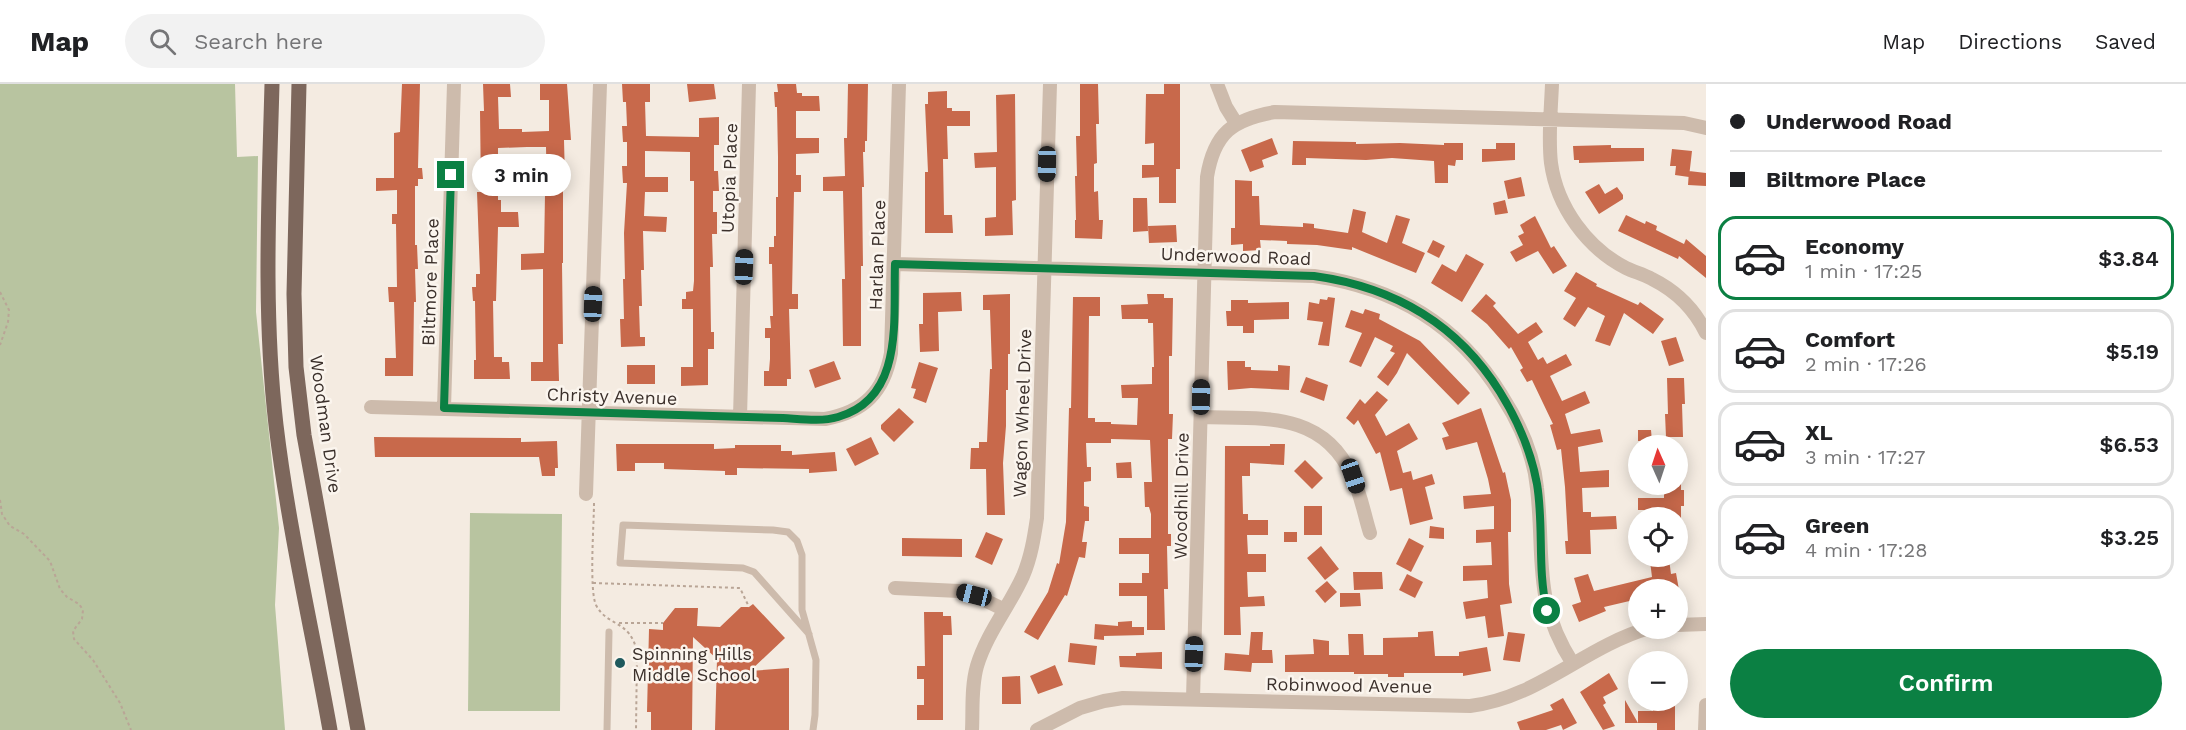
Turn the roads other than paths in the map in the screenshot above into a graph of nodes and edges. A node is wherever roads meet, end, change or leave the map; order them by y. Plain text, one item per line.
1 (272, 84) edge
2 (299, 84) edge
3 (454, 84) edge
4 (600, 84) edge
5 (749, 84) edge
6 (899, 84) edge
7 (1050, 84) edge
8 (1217, 84) edge
9 (1552, 84) edge
10 (1550, 118) junction
11 (1236, 123) junction
12 (1706, 128) edge
13 (895, 264) junction
14 (1044, 268) junction
15 (1204, 273) junction
16 (1706, 333) edge
17 (371, 407) dead end
18 (444, 408) junction
19 (851, 412) joint
20 (590, 413) junction
21 (740, 417) junction
22 (1201, 417) junction
23 (586, 494) road end
24 (1370, 533) dead end
25 (895, 588) dead end
26 (1003, 609) junction
27 (1706, 624) edge
28 (1688, 625) edge
29 (609, 632) dead end
30 (808, 634) junction
31 (1628, 636) edge
32 (1573, 664) junction
33 (1193, 699) junction
34 (1706, 705) edge
35 (330, 730) edge
36 (358, 730) edge
37 (607, 730) edge
38 (813, 730) edge
39 (972, 730) edge
40 (1037, 730) edge
41 (1705, 730) edge

1 - 35 main road
2 - 36 main road, Woodman Drive
3 - 18 street, Biltmore Place
4 - 20 street
5 - 21 street, Utopia Place
6 - 13 street, Harlan Place
7 - 14 street, Wagon Wheel Drive
8 - 11 street
9 - 10 street
10 - 11 street
10 - 12 street
10 - 16 street
11 - 15 street, Woodhill Drive
13 - 14 street, Underwood Road
13 - 19 street, Harlan Place
14 - 15 street, Underwood Road
14 - 26 street, Wagon Wheel Drive
15 - 22 street, Woodhill Drive
15 - 32 street, Underwood Road
17 - 18 street, Christy Avenue
18 - 20 street, Christy Avenue
19 - 21 street, Christy Avenue
20 - 21 street, Christy Avenue
20 - 23 street
22 - 24 street
22 - 33 street, Woodhill Drive
25 - 26 street
26 - 39 street, Wagon Wheel Drive
27 - 28 street
29 - 37 lane
30 - 30 lane
30 - 38 lane
31 - 32 street, Robinwood Avenue
32 - 33 street, Robinwood Avenue
33 - 40 street, Robinwood Avenue
34 - 41 street

